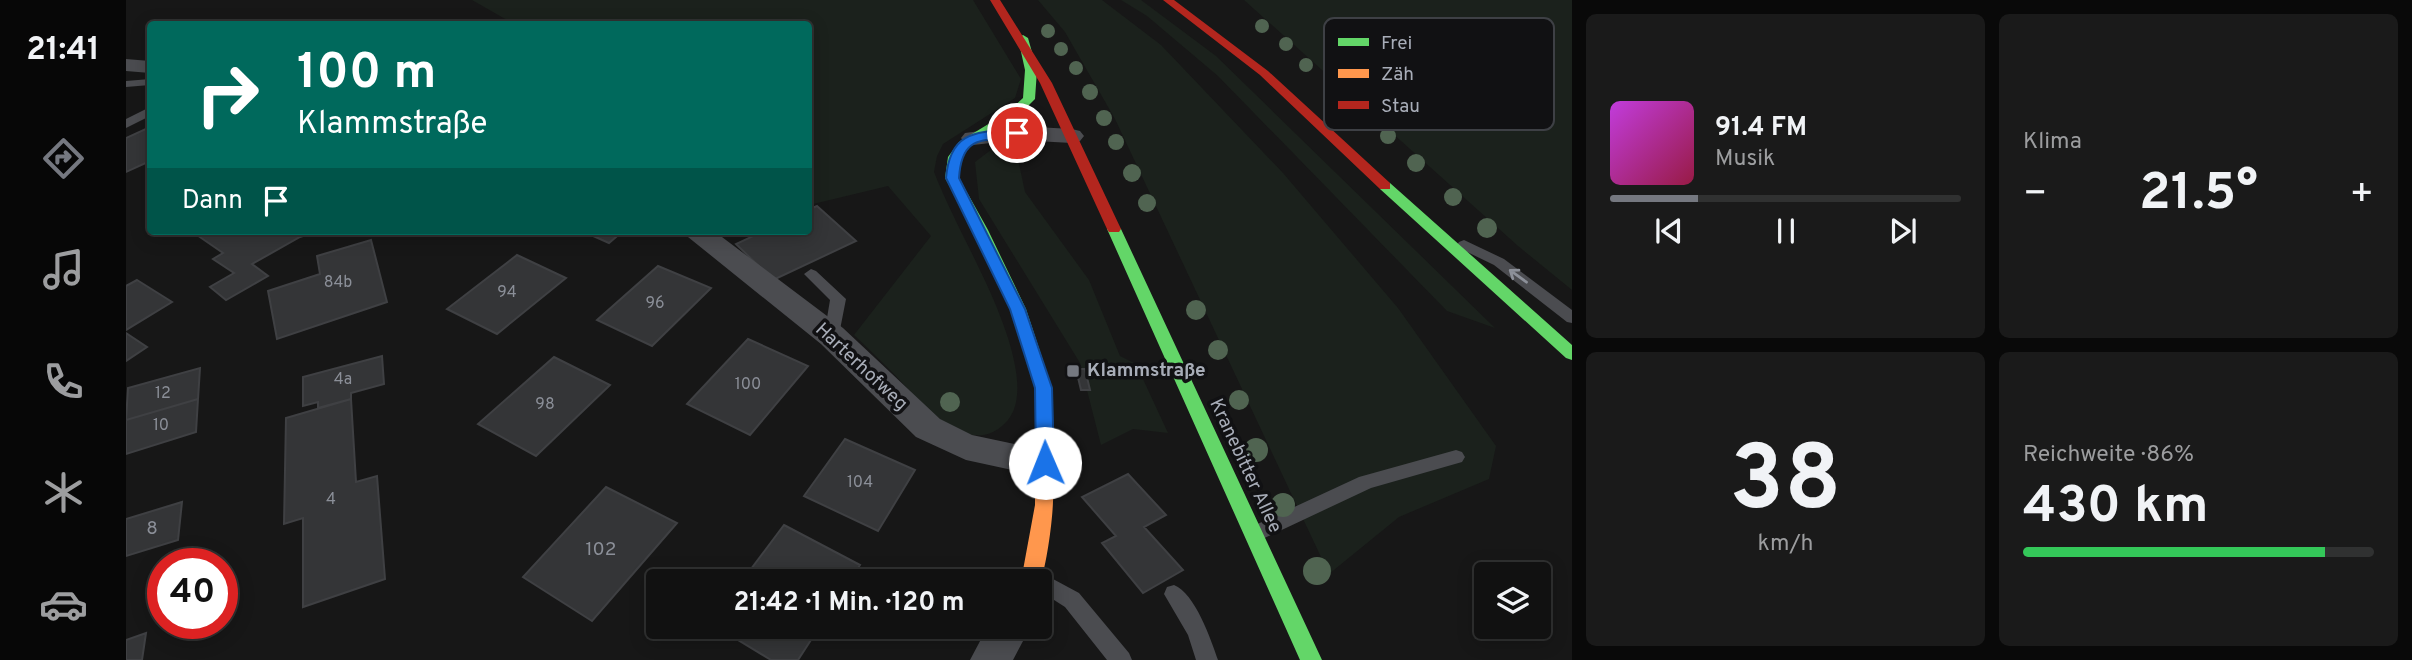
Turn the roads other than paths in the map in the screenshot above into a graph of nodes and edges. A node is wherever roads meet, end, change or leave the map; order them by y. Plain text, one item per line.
1 (995, 0) edge
2 (1168, 0) edge
3 (1023, 38) junction
4 (1265, 53) dead end
5 (126, 65) edge
6 (147, 67) edge
7 (147, 82) edge
8 (126, 84) edge
9 (1306, 110) junction
10 (147, 114) edge
11 (1012, 115) junction
12 (126, 124) edge
13 (1324, 127) edge
14 (1069, 129) junction
15 (1327, 130) edge
16 (973, 138) junction
17 (1433, 230) junction
18 (702, 235) edge
19 (811, 274) dead end
20 (1572, 318) edge
21 (832, 335) junction
22 (1572, 355) edge
23 (1456, 457) dead end
24 (1045, 463) junction
25 (1254, 535) junction
26 (1036, 569) edge
27 (1052, 589) edge
28 (1174, 594) dead end
29 (1003, 639) edge
30 (990, 660) edge
31 (1121, 660) edge
32 (1207, 660) edge
33 (1311, 660) edge

1 - 3 main road
2 - 9 main road
3 - 11 main road
3 - 14 main road, Kranebitter Allee
4 - 9 main road
5 - 6 street
7 - 8 lane
9 - 13 main road
10 - 12 lane
11 - 14 street
11 - 16 main road
14 - 16 street
14 - 25 main road, Kranebitter Allee
15 - 17 main road
16 - 24 main road
20 -> 17 lane
17 - 22 main road
18 - 21 street, Harterhofweg
19 - 21 lane
21 - 24 street, Harterhofweg
23 - 25 lane
24 - 26 main road
25 - 33 main road, Kranebitter Allee
27 - 31 lane
28 - 32 lane
29 - 30 street

